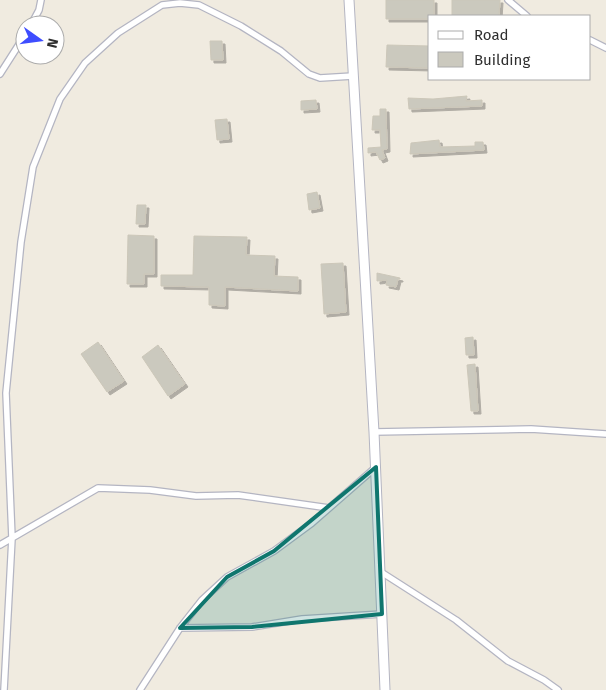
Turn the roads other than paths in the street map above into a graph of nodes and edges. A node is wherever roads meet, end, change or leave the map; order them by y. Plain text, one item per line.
1 (41, 0) edge
2 (349, 0) edge
3 (508, 0) edge
4 (36, 15) edge
5 (526, 15) edge
6 (591, 40) edge
7 (606, 48) edge
8 (15, 51) edge
9 (0, 74) edge
10 (353, 76) junction
11 (374, 432) junction
12 (606, 434) edge
13 (376, 467) junction
14 (329, 508) junction
15 (12, 538) junction
16 (0, 545) edge
17 (381, 572) junction
18 (382, 614) junction
19 (180, 628) junction
20 (4, 690) edge
21 (140, 690) edge
22 (385, 690) edge
23 (558, 690) edge

1 - 4 street
2 - 10 main road
3 - 5 street
6 - 7 street
8 - 9 street
10 - 11 main road
10 - 15 street
11 - 12 street
11 - 13 main road
13 - 14 street
13 - 17 main road
14 - 15 street
14 - 19 street
15 - 16 street
15 - 20 street
17 - 18 main road
17 - 23 street
18 - 19 street
18 - 22 main road
19 - 21 street

